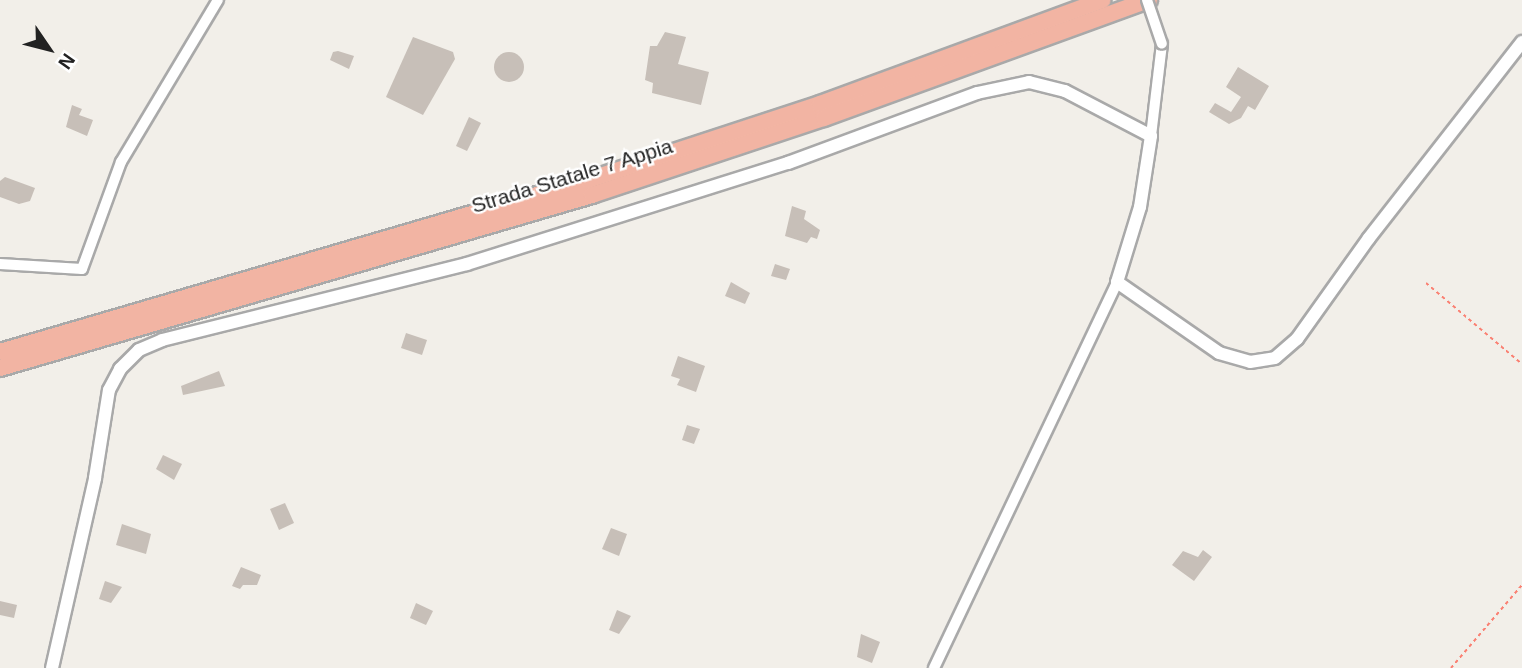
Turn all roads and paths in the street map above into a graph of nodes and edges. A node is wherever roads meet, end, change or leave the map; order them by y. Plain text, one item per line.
1 (218, 0) edge
2 (1102, 0) edge
3 (1148, 0) edge
4 (1522, 42) edge
5 (1151, 136) junction
6 (0, 264) edge
7 (1117, 282) junction
8 (1426, 283) dead end
9 (0, 352) edge
10 (1522, 364) edge
11 (0, 368) edge
12 (1522, 585) edge
13 (52, 668) edge
14 (934, 668) edge
15 (1451, 668) edge

1 - 6 street
2 - 9 highway, Strada Statale 7 Appia
3 - 5 street, bridge
3 - 11 highway, Strada Statale 7 Appia
4 - 7 street
5 - 7 street
5 - 13 street
7 - 14 street
8 - 10 path
12 - 15 path

